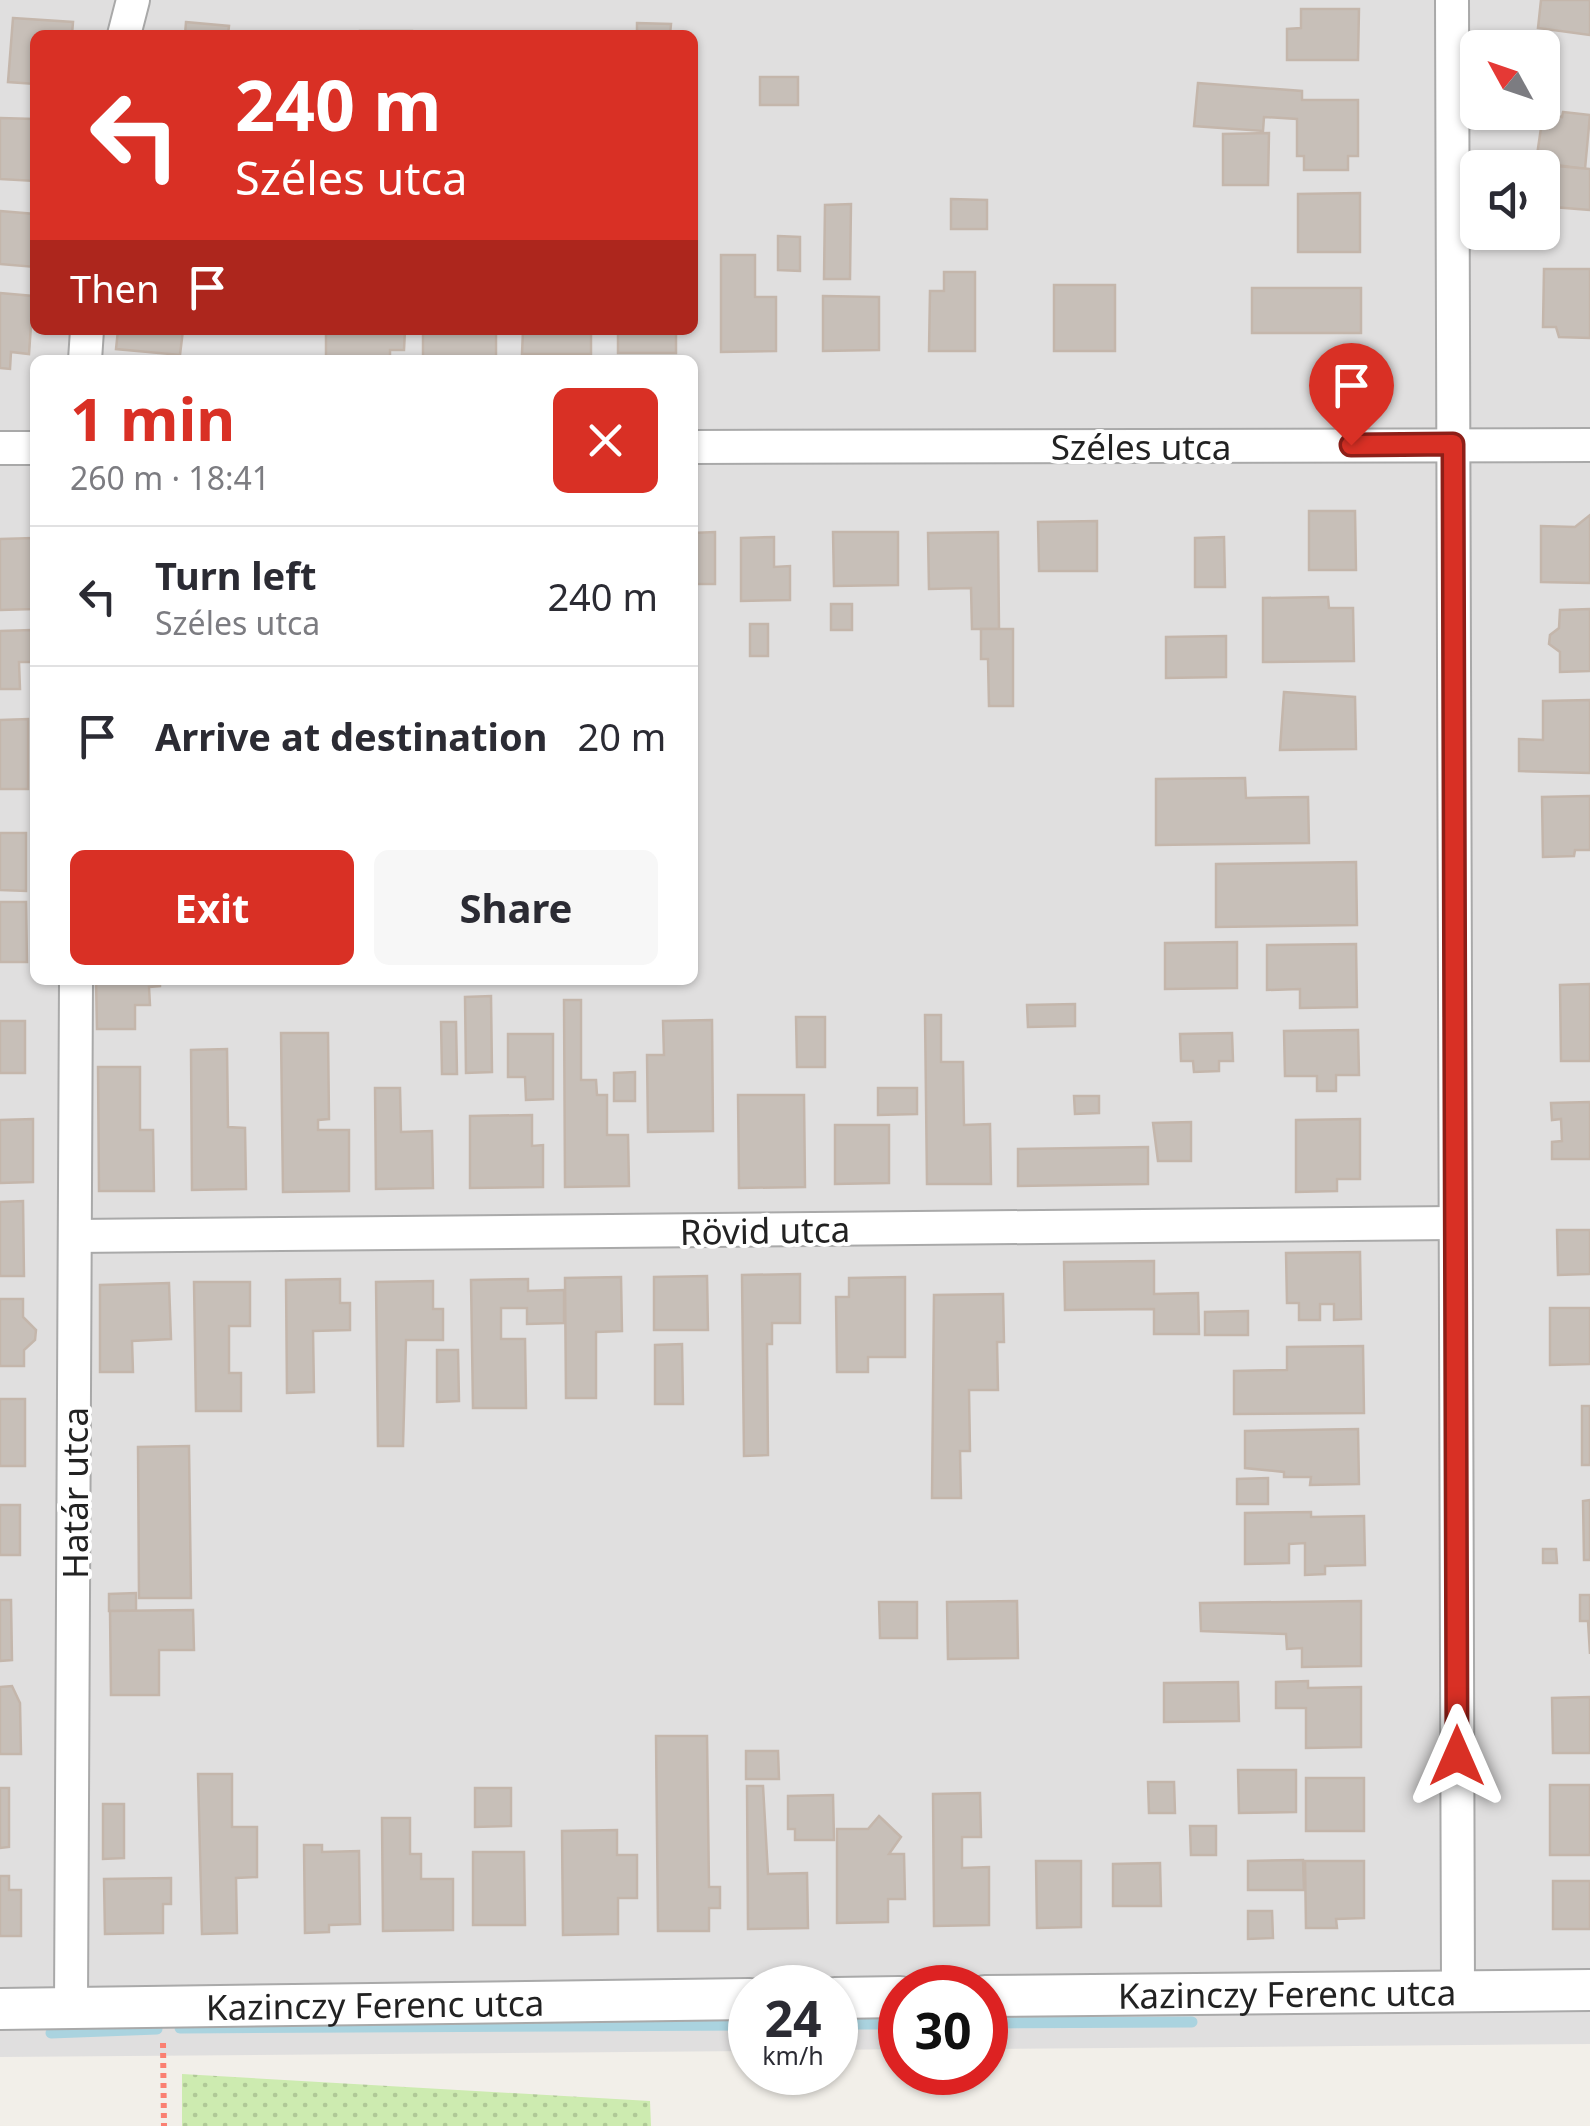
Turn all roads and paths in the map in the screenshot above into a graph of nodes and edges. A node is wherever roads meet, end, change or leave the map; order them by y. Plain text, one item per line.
1 (132, 0) edge
2 (1452, 0) edge
3 (125, 30) edge
4 (1453, 444) junction
5 (1590, 445) edge
6 (698, 447) edge
7 (0, 448) edge
8 (30, 448) edge
9 (76, 985) edge
10 (1454, 1223) junction
11 (76, 1236) junction
12 (1458, 1990) junction
13 (1590, 1990) edge
14 (1008, 1996) edge
15 (728, 1999) edge
16 (70, 2006) junction
17 (164, 2007) junction
18 (0, 2008) edge
19 (164, 2126) edge

1 - 3 street
2 - 4 street
4 - 5 street, Széles utca
4 - 6 street, Széles utca
4 - 10 street
7 - 8 street
9 - 11 street, Határ utca
10 - 11 street, Rövid utca
10 - 12 street
11 - 16 street, Határ utca
12 - 13 street, Kazinczy Ferenc utca
12 - 14 street, Kazinczy Ferenc utca
15 - 17 street, Kazinczy Ferenc utca
16 - 17 street, Kazinczy Ferenc utca
16 - 18 street, Kazinczy Ferenc utca
17 - 19 path

